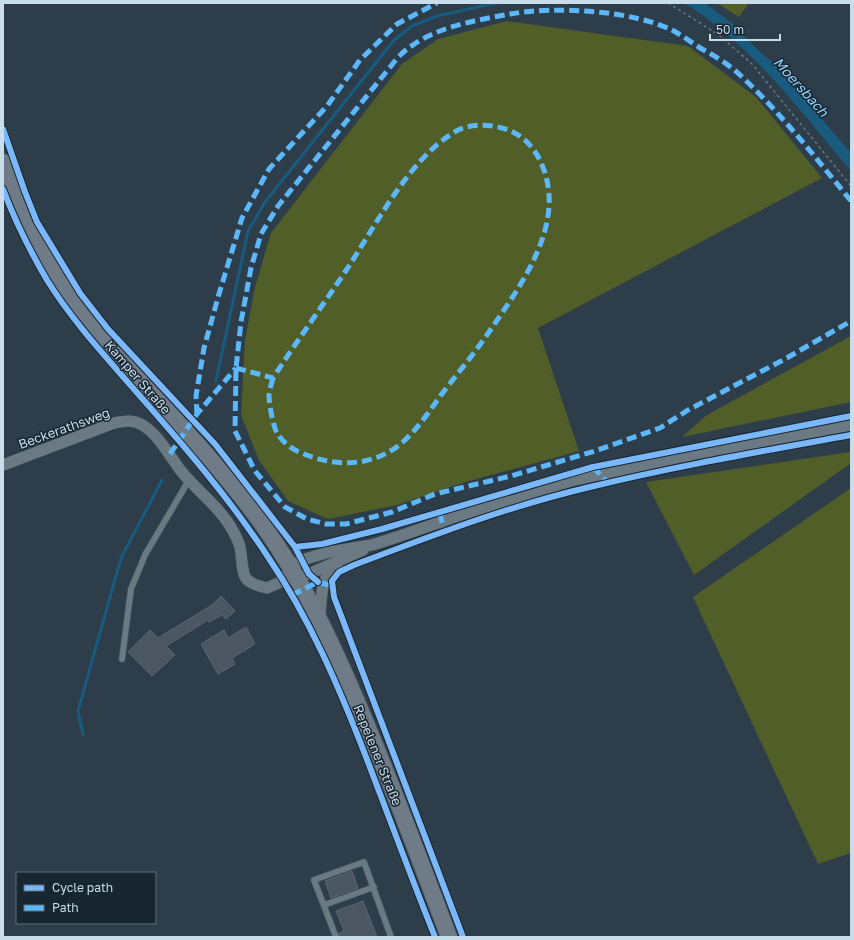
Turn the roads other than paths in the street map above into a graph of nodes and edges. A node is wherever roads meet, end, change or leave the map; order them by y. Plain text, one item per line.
1 (3, 162) edge
2 (851, 425) edge
3 (3, 465) edge
4 (189, 480) junction
5 (372, 544) junction
6 (349, 557) junction
7 (291, 575) junction
8 (320, 619) junction
9 (122, 659) dead end
10 (374, 887) junction
11 (324, 905) junction
12 (336, 937) edge
13 (392, 937) edge
14 (449, 937) edge

1 - 7 main road, Kamper Straße
2 - 5 street
3 - 4 street, Beckerathsweg
4 - 7 street, Beckerathsweg
4 - 9 lane
5 - 6 street
5 - 7 street
6 - 7 street
6 - 8 street
7 - 8 main road, Repelener Straße
8 - 14 main road, Repelener Straße
10 - 11 lane
10 - 11 lane
10 - 13 lane
11 - 12 lane

